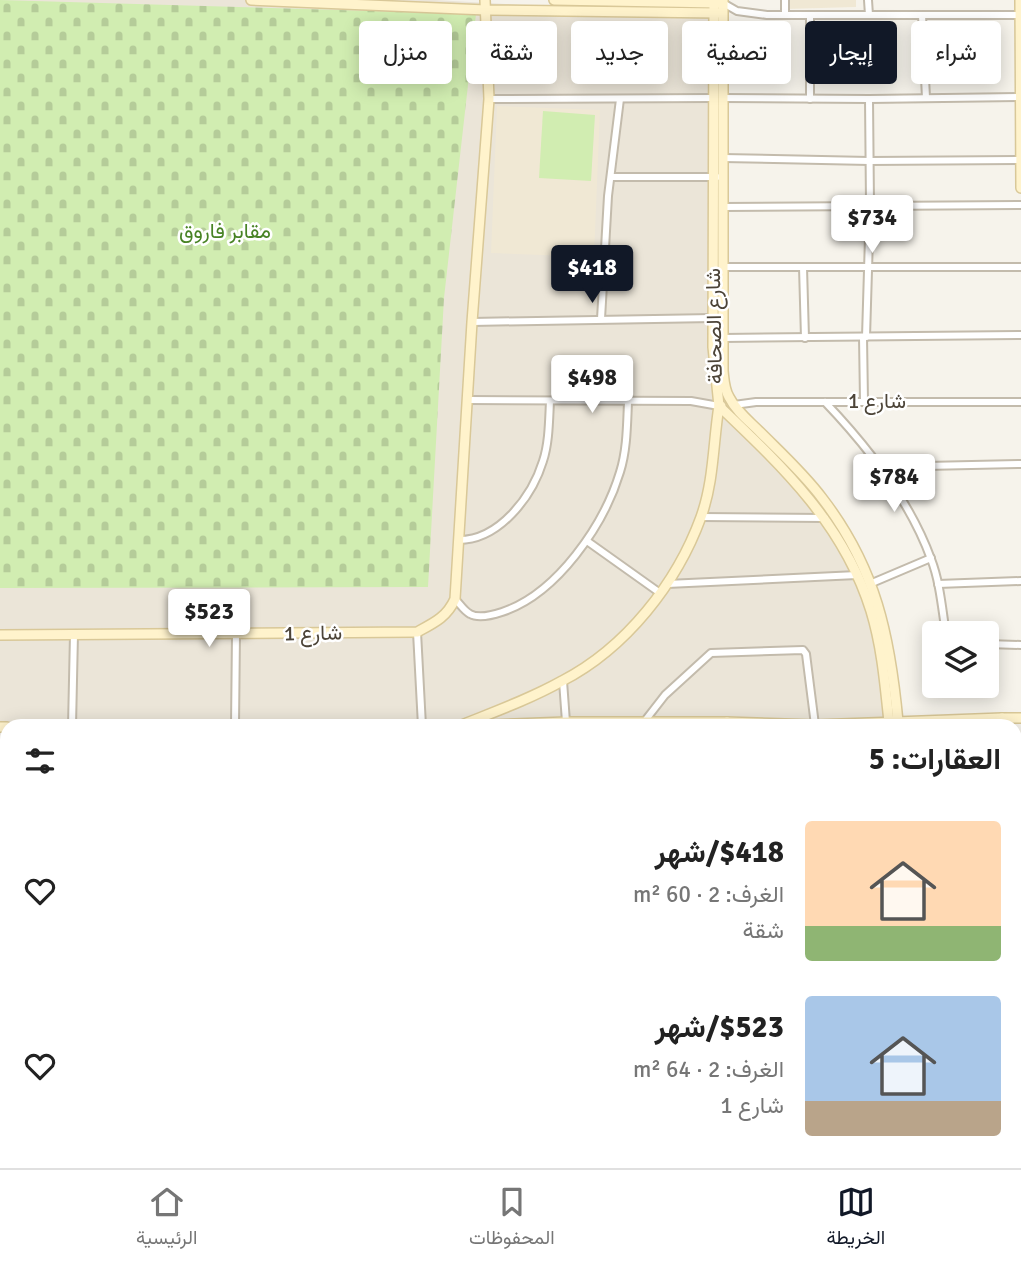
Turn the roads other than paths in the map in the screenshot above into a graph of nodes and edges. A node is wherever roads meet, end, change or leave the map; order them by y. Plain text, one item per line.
1 (251, 0) edge
2 (552, 0) edge
3 (785, 0) edge
4 (868, 0) edge
5 (1020, 2) edge
6 (392, 4) edge
7 (486, 5) edge
8 (720, 6) edge
9 (461, 9) junction
10 (553, 12) junction
11 (785, 15) junction
12 (810, 15) junction
13 (869, 15) junction
14 (922, 15) junction
15 (1020, 15) edge
16 (482, 21) edge
17 (1021, 44) edge
18 (1021, 78) edge
19 (489, 84) edge
20 (1020, 96) edge
21 (718, 98) junction
22 (926, 98) junction
23 (489, 99) junction
24 (620, 99) junction
25 (810, 99) junction
26 (869, 99) junction
27 (1021, 134) edge
28 (723, 158) junction
29 (1021, 160) edge
30 (869, 161) junction
31 (718, 176) junction
32 (611, 177) junction
33 (1021, 188) edge
34 (870, 204) junction
35 (1021, 205) edge
36 (723, 207) junction
37 (723, 267) junction
38 (803, 267) junction
39 (1021, 267) edge
40 (869, 268) junction
41 (713, 318) junction
42 (601, 319) junction
43 (472, 322) junction
44 (1021, 335) edge
45 (865, 337) junction
46 (723, 338) junction
47 (805, 338) junction
48 (468, 400) junction
49 (550, 401) junction
50 (864, 401) junction
51 (628, 402) junction
52 (825, 402) junction
53 (1021, 402) edge
54 (734, 405) junction
55 (719, 406) junction
56 (1021, 464) edge
57 (879, 467) junction
58 (701, 517) junction
59 (825, 518) junction
60 (459, 540) junction
61 (587, 541) junction
62 (931, 558) junction
63 (857, 575) junction
64 (1021, 581) edge
65 (872, 583) junction
66 (667, 584) junction
67 (938, 584) junction
68 (660, 593) junction
69 (455, 599) junction
70 (944, 621) edge
71 (417, 632) junction
72 (74, 634) junction
73 (236, 634) junction
74 (0, 635) edge
75 (999, 644) edge
76 (1021, 645) edge
77 (563, 681) junction
78 (72, 719) edge
79 (235, 719) edge
80 (422, 719) edge
81 (476, 719) edge
82 (566, 719) edge
83 (646, 719) edge
84 (815, 719) edge
85 (892, 719) edge
86 (893, 719) edge

1 - 6 street
2 - 8 street
2 - 10 street
3 - 11 street
4 - 13 street
5 - 15 street
6 - 9 street
7 - 9 street
7 - 10 street
8 - 10 street
8 - 11 street
8 - 21 street, شارع الصحافة
9 - 16 street
11 - 12 street
12 - 13 street
12 - 25 street
13 - 14 street
14 - 15 street
14 - 22 street
15 - 17 street
17 - 18 street
18 - 20 street
19 - 23 street
20 - 22 street
20 - 27 street
21 - 24 street
21 - 25 street
21 - 28 street, شارع الصحافة
21 - 31 street, شارع الصحافة
22 - 26 street
23 - 24 street
23 - 43 street
24 - 32 street
25 - 26 street
26 - 30 street
27 - 29 street
28 - 30 street
28 - 31 street, شارع الصحافة
29 - 30 street
29 - 33 street
30 - 34 street
31 - 32 street
31 - 36 street, شارع الصحافة
31 - 41 street, شارع الصحافة
32 - 42 street
34 - 35 street
34 - 36 street
34 - 40 street
36 - 37 street, شارع الصحافة
37 - 38 street
37 - 46 street, شارع الصحافة
38 - 40 street
38 - 47 street
39 - 40 street
40 - 45 street
41 - 42 street
41 - 55 street, شارع الصحافة
42 - 43 street
43 - 48 street
44 - 45 street
45 - 47 street
45 - 50 street
46 - 47 street
46 - 54 street, شارع الصحافة
48 - 49 street
48 - 60 street
49 - 51 street
49 - 60 street
50 - 52 street, شارع 1
50 - 53 street, شارع 1
51 - 55 street
51 - 61 street
52 - 54 street, شارع 1
52 - 57 street
54 - 55 street
54 - 65 street, شارع الصحافة
55 - 58 street
55 - 59 street, شارع الصحافة
56 - 57 street
57 - 62 street
58 - 59 street
58 - 66 street
59 - 63 street, شارع الصحافة
60 - 69 street
61 - 68 street
61 - 69 street
62 - 65 street
62 - 67 street
63 - 66 street
63 - 85 street, شارع الصحافة
64 - 67 street
65 - 86 street, شارع الصحافة
66 - 68 street
67 - 70 street
68 - 77 street
69 - 71 street
71 - 73 street, شارع 1
71 - 80 street
72 - 73 street, شارع 1
72 - 74 street, شارع 1
72 - 78 street
73 - 79 street
75 - 76 street
77 - 81 street
77 - 82 street
83 - 84 street

